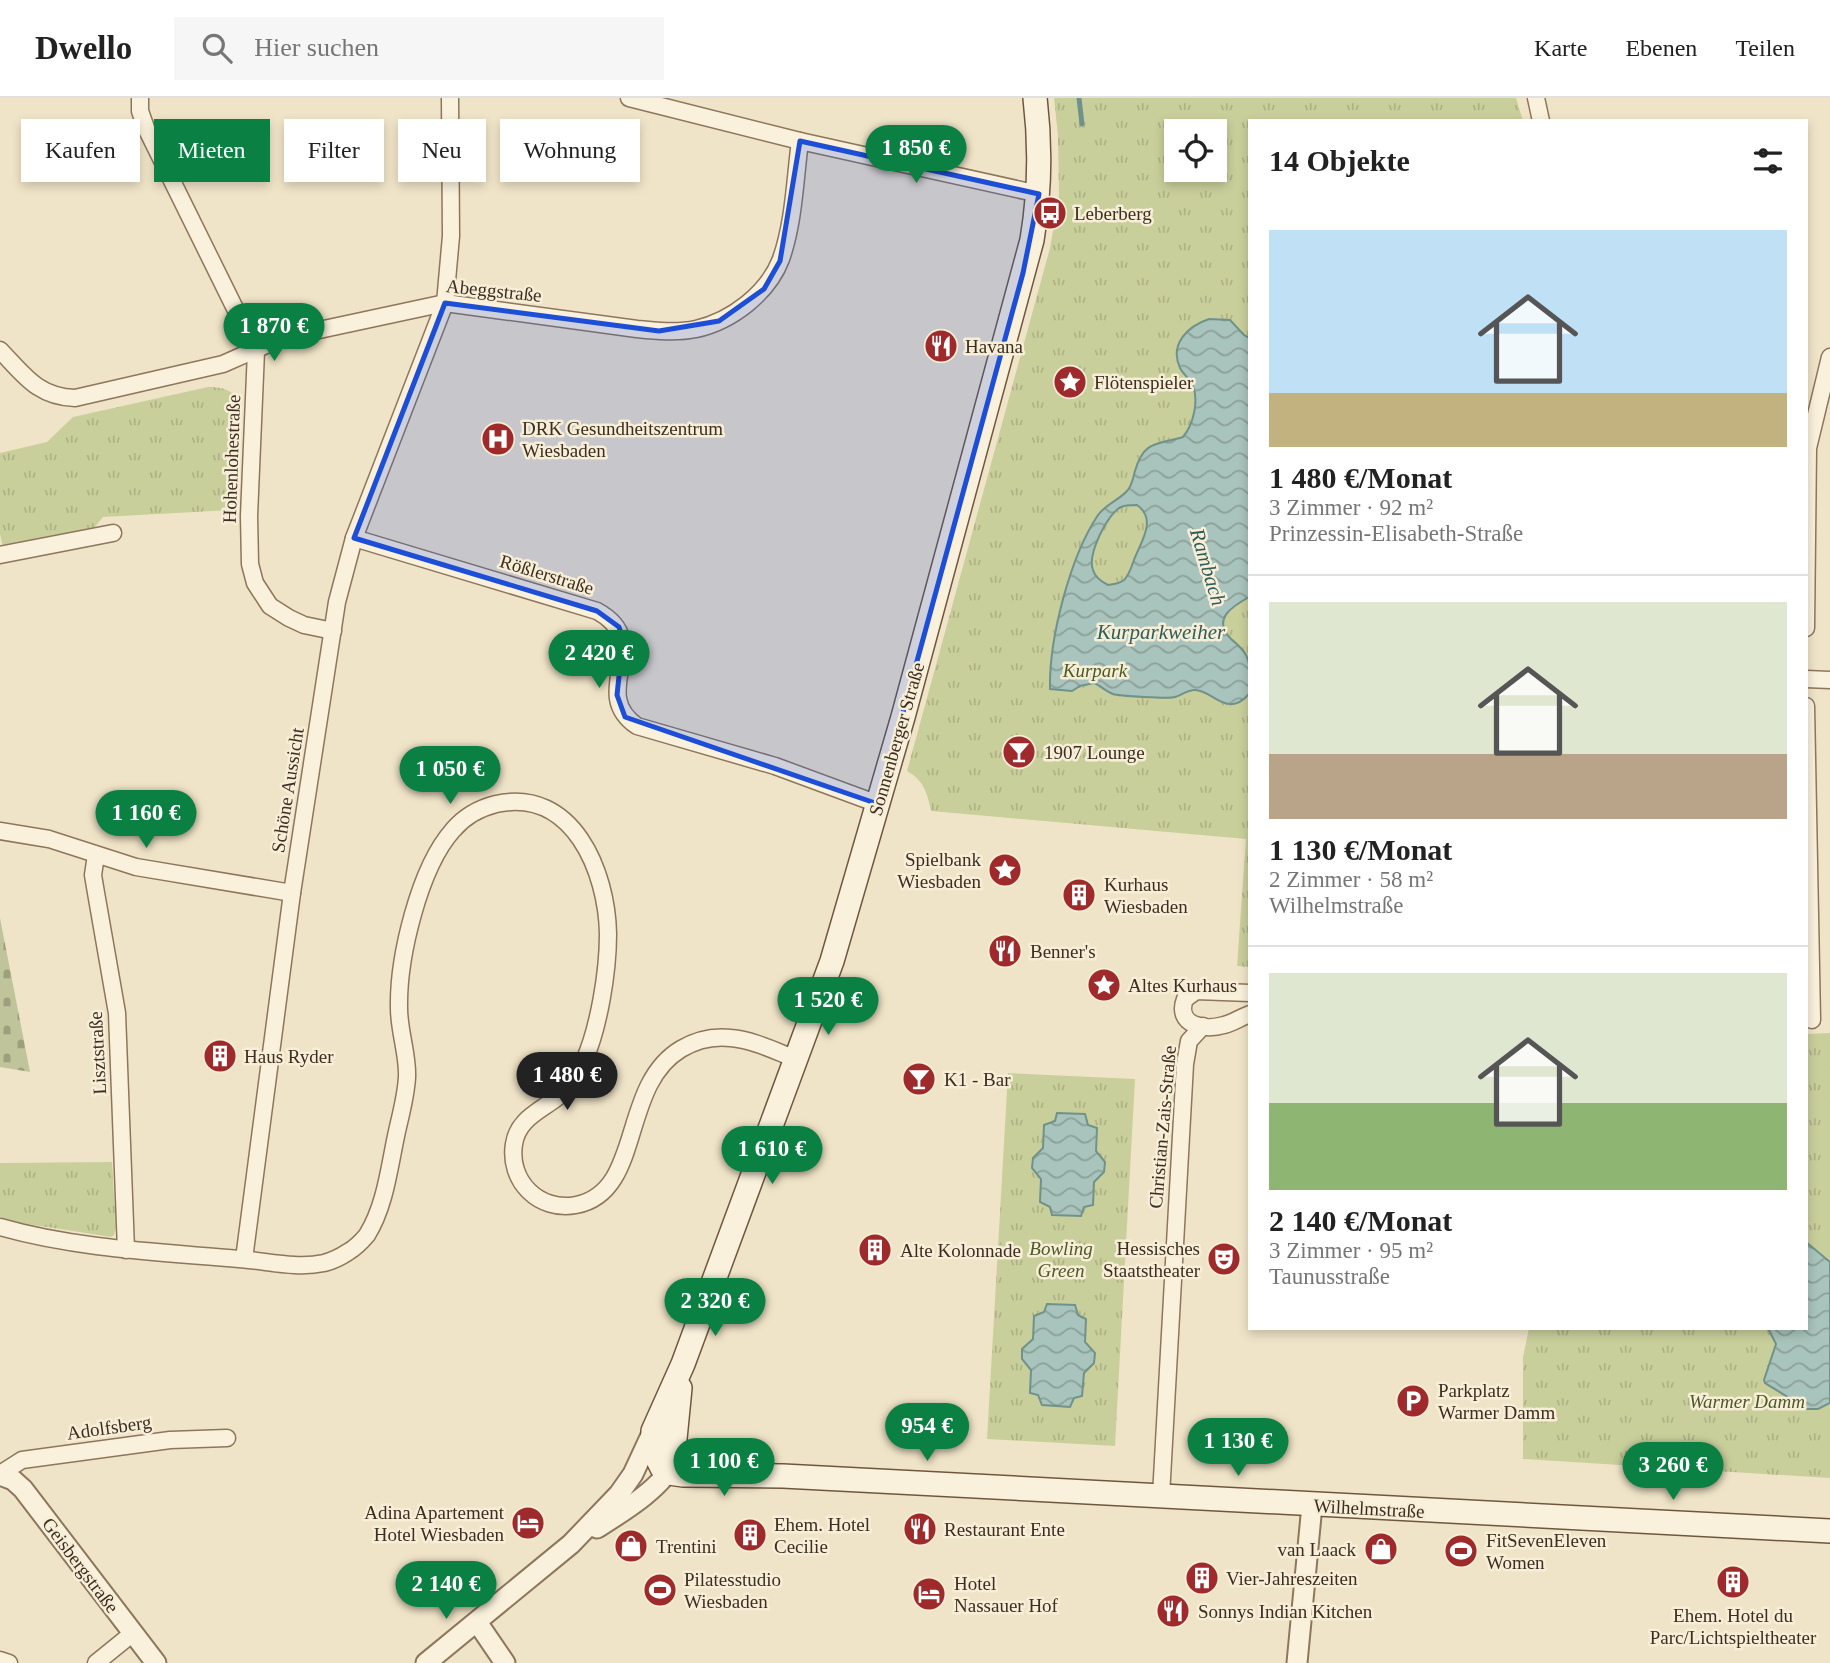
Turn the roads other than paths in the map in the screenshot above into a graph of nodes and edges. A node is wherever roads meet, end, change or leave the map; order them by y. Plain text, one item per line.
1 (140, 98) edge
2 (450, 98) edge
3 (629, 98) edge
4 (1035, 98) edge
5 (1536, 98) edge
6 (1541, 119) edge
7 (800, 141) junction
8 (1039, 194) junction
9 (445, 303) junction
10 (0, 350) edge
11 (256, 351) junction
12 (1830, 358) edge
13 (1808, 444) edge
14 (113, 533) dead end
15 (354, 538) junction
16 (0, 555) edge
17 (333, 631) junction
18 (1808, 678) edge
19 (1830, 680) edge
20 (878, 804) junction
21 (0, 831) edge
22 (96, 855) junction
23 (292, 893) junction
24 (1808, 915) edge
25 (1248, 993) edge
26 (1248, 1015) edge
27 (1809, 1020) edge
28 (1830, 1020) edge
29 (1203, 1026) junction
30 (796, 1059) junction
31 (0, 1227) edge
32 (126, 1250) junction
33 (244, 1259) junction
34 (683, 1364) junction
35 (653, 1431) junction
36 (227, 1437) dead end
37 (667, 1465) junction
38 (0, 1474) edge
39 (618, 1494) junction
40 (1161, 1496) junction
41 (1312, 1505) junction
42 (1830, 1531) edge
43 (571, 1544) junction
44 (477, 1622) junction
45 (133, 1633) junction
46 (0, 1660) edge
47 (9, 1663) edge
48 (96, 1663) edge
49 (156, 1663) edge
50 (426, 1663) edge
51 (505, 1663) edge
52 (1297, 1663) edge

1 - 11 street, Hohenlohestraße
2 - 9 street, Schöne Aussicht
3 - 7 street
4 - 8 main road, Sonnenberger Straße
5 - 6 street
7 - 8 street
7 - 9 street, Abeggstraße
8 - 20 main road, Sonnenberger Straße
9 - 11 street, Abeggstraße
9 - 15 street, Schöne Aussicht
10 - 11 street, Abeggstraße
11 - 17 street, Hohenlohestraße
12 - 13 street
14 - 16 street
15 - 17 street, Schöne Aussicht
15 - 20 street, Rößlerstraße
17 - 23 street, Schöne Aussicht
18 - 19 street
20 - 30 main road, Sonnenberger Straße
21 - 22 street
22 - 23 street
22 - 32 street, Lisztstraße
23 - 33 street, Schöne Aussicht
24 - 27 street
25 - 29 street
26 - 29 street
27 - 28 street
29 - 40 street, Christian-Zais-Straße
30 - 33 street
30 - 34 main road, Sonnenberger Straße
31 - 32 street
32 - 33 street
34 - 35 main road, Sonnenberger Straße
34 - 37 main road, Sonnenberger Straße
35 - 37 main road
35 - 39 street, Sonnenberger Straße
36 - 38 street, Adolfsberg
37 - 39 street
37 - 40 main road, Wilhelmstraße
37 - 43 street
38 - 45 street, Geisbergstraße
39 - 43 street
40 - 41 main road, Wilhelmstraße
41 - 42 main road, Wilhelmstraße
41 - 52 street
43 - 44 street
44 - 50 street
44 - 51 street
45 - 48 street
45 - 49 street, Geisbergstraße
46 - 47 street

